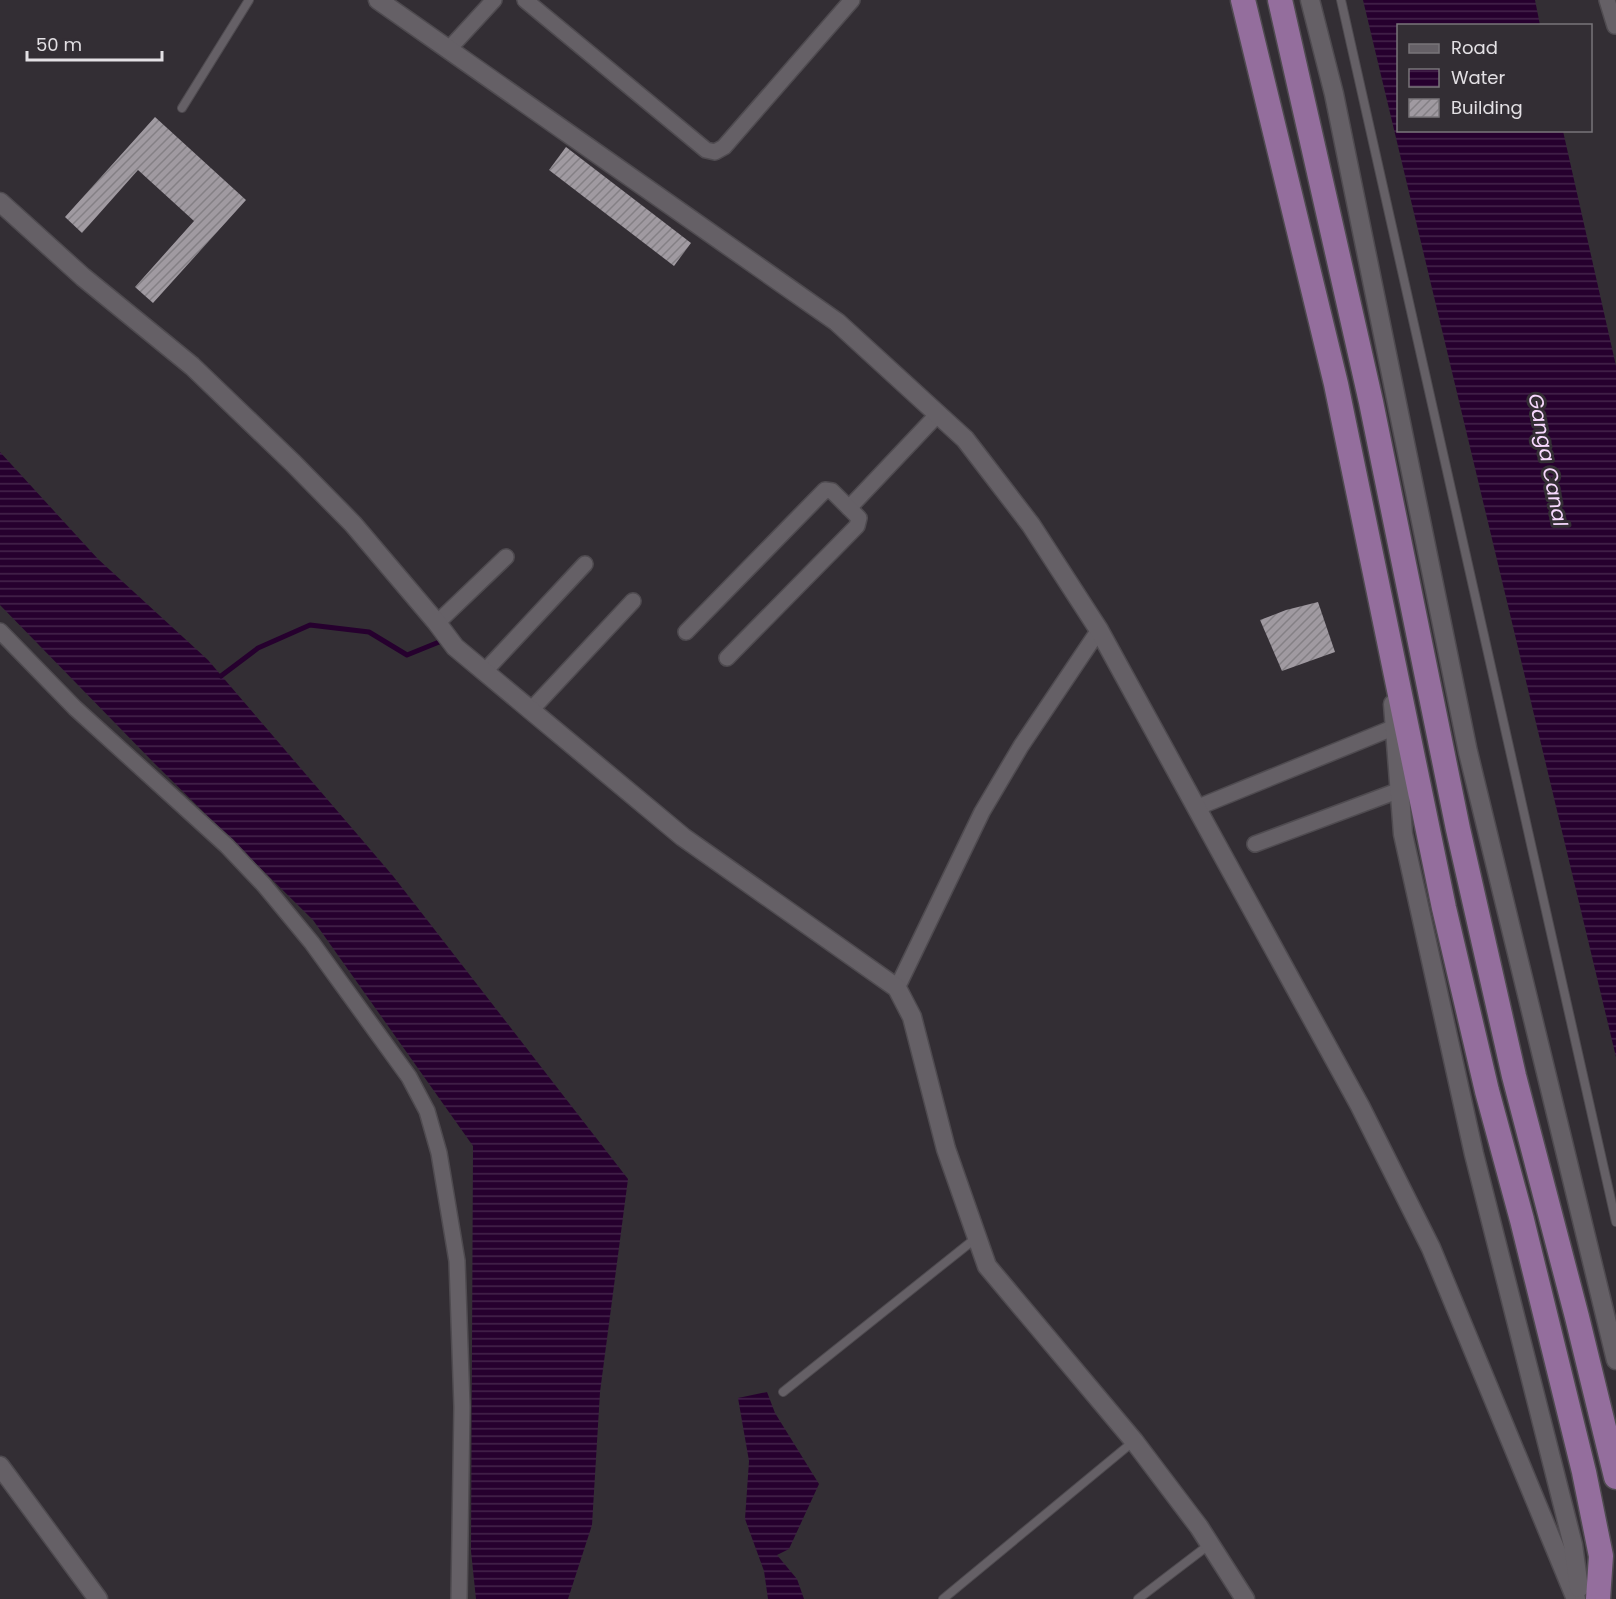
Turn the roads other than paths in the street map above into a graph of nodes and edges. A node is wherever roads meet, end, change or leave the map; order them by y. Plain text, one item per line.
1 (249, 0) edge
2 (378, 0) edge
3 (494, 0) edge
4 (525, 0) edge
5 (852, 0) edge
6 (1243, 0) edge
7 (1280, 0) edge
8 (1310, 0) edge
9 (1341, 0) edge
10 (1607, 0) edge
11 (1615, 26) edge
12 (448, 50) junction
13 (183, 108) dead end
14 (0, 202) edge
15 (938, 414) junction
16 (849, 508) junction
17 (506, 557) dead end
18 (585, 564) dead end
19 (633, 601) dead end
20 (437, 623) junction
21 (1099, 630) junction
22 (0, 631) edge
23 (687, 632) dead end
24 (1387, 634) junction
25 (727, 658) dead end
26 (483, 672) junction
27 (530, 711) junction
28 (1395, 727) junction
29 (1400, 790) junction
30 (1196, 808) junction
31 (1255, 844) dead end
32 (897, 988) junction
33 (1616, 1222) edge
34 (977, 1238) junction
35 (1616, 1360) edge
36 (783, 1392) dead end
37 (1134, 1441) junction
38 (0, 1466) edge
39 (1616, 1477) edge
40 (1210, 1544) junction
41 (98, 1599) edge
42 (459, 1599) edge
43 (943, 1599) edge
44 (1138, 1599) edge
45 (1245, 1599) edge
46 (1576, 1599) edge
47 (1580, 1599) edge
48 (1598, 1599) edge

1 - 13 lane
2 - 12 street
3 - 12 street
4 - 5 street
6 - 24 highway
7 - 39 highway
8 - 35 street
9 - 33 lane
10 - 11 street
12 - 15 street
14 - 20 street
15 - 16 street
15 - 21 street
16 - 23 street
16 - 25 street
17 - 20 street
18 - 26 street
19 - 27 street
20 - 26 street
21 - 30 street
21 - 32 street
22 - 42 street
24 - 28 street
24 - 48 highway
26 - 27 street
27 - 32 street
28 - 29 street
28 - 30 street
29 - 31 street
29 - 47 street
30 - 46 street
32 - 34 street
34 - 36 lane
34 - 37 street
37 - 40 street
37 - 43 lane
38 - 41 street
40 - 44 lane
40 - 45 street

